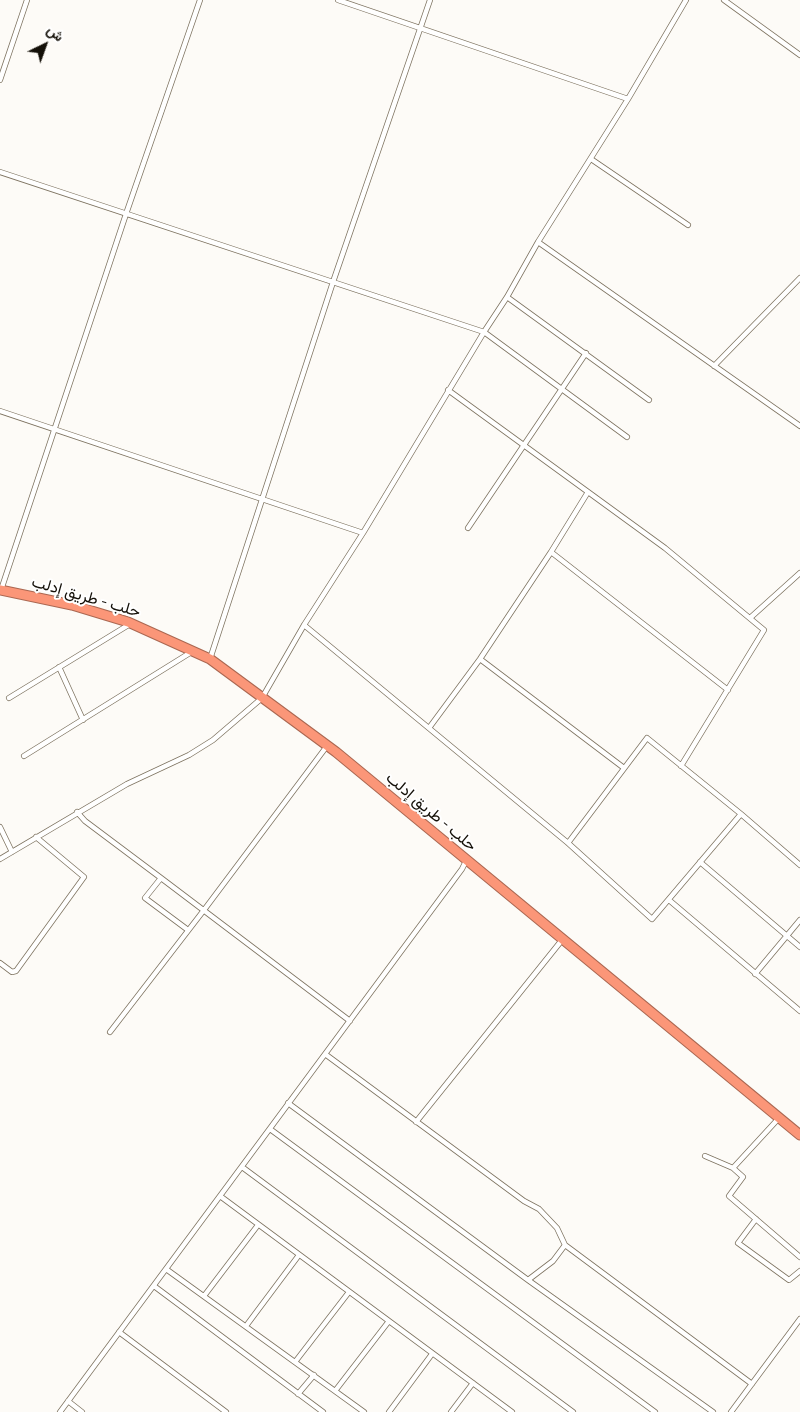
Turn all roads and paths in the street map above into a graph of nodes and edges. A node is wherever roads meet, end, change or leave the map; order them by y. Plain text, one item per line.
1 (27, 0) edge
2 (200, 0) edge
3 (338, 0) edge
4 (430, 0) edge
5 (686, 0) edge
6 (724, 0) edge
7 (420, 27) junction
8 (800, 55) edge
9 (0, 80) edge
10 (628, 99) junction
11 (591, 159) junction
12 (0, 172) edge
13 (126, 214) junction
14 (688, 225) dead end
15 (538, 242) junction
16 (800, 278) edge
17 (333, 282) junction
18 (507, 297) junction
19 (484, 332) junction
20 (586, 353) junction
21 (714, 366) junction
22 (448, 390) junction
23 (562, 391) junction
24 (649, 400) dead end
25 (0, 411) edge
26 (800, 426) edge
27 (55, 429) junction
28 (627, 437) dead end
29 (524, 445) junction
30 (588, 492) junction
31 (262, 499) junction
32 (468, 528) dead end
33 (362, 533) junction
34 (551, 552) junction
35 (800, 573) edge
36 (1, 590) edge
37 (750, 618) junction
38 (131, 623) junction
39 (304, 625) junction
40 (192, 651) junction
41 (210, 659) junction
42 (480, 659) junction
43 (59, 668) junction
44 (728, 690) junction
45 (9, 698) dead end
46 (262, 698) junction
47 (83, 720) junction
48 (429, 728) junction
49 (327, 746) junction
50 (24, 756) dead end
51 (681, 766) junction
52 (624, 768) junction
53 (77, 812) junction
54 (741, 814) junction
55 (0, 827) edge
56 (36, 837) junction
57 (568, 843) junction
58 (12, 852) junction
59 (0, 859) edge
60 (466, 861) junction
61 (700, 862) junction
62 (800, 865) edge
63 (161, 878) junction
64 (669, 900) junction
65 (204, 910) junction
66 (800, 920) edge
67 (188, 930) junction
68 (787, 936) junction
69 (562, 940) junction
70 (800, 947) edge
71 (0, 963) edge
72 (755, 974) junction
73 (800, 1010) edge
74 (350, 1021) junction
75 (110, 1032) dead end
76 (325, 1054) junction
77 (288, 1103) junction
78 (779, 1118) junction
79 (416, 1122) junction
80 (270, 1129) junction
81 (800, 1135) edge
82 (705, 1156) dead end
83 (242, 1167) junction
84 (733, 1168) junction
85 (220, 1196) junction
86 (756, 1219) junction
87 (258, 1225) junction
88 (565, 1245) junction
89 (299, 1255) junction
90 (800, 1257) edge
91 (166, 1269) junction
92 (800, 1271) edge
93 (528, 1280) junction
94 (154, 1286) junction
95 (349, 1292) junction
96 (204, 1296) junction
97 (800, 1318) edge
98 (389, 1322) junction
99 (246, 1326) junction
100 (119, 1332) junction
101 (432, 1354) junction
102 (295, 1362) junction
103 (314, 1376) junction
104 (473, 1383) junction
105 (752, 1384) junction
106 (335, 1391) junction
107 (298, 1394) junction
108 (68, 1401) junction
109 (60, 1412) edge
110 (82, 1412) edge
111 (226, 1412) edge
112 (323, 1412) edge
113 (364, 1412) edge
114 (389, 1412) edge
115 (451, 1412) edge
116 (512, 1412) edge
117 (573, 1412) edge
118 (654, 1412) edge
119 (713, 1412) edge
120 (731, 1412) edge

1 - 9 street
2 - 13 street
3 - 7 street
4 - 7 street
5 - 10 street
6 - 8 street
7 - 10 street
7 - 17 street
10 - 11 street
11 - 14 street
11 - 15 street
12 - 13 street
13 - 17 street
13 - 27 street
15 - 18 street
15 - 21 street
16 - 21 street
17 - 19 street
17 - 31 street
18 - 19 street
18 - 20 street
19 - 22 street
19 - 23 street
20 - 23 street
20 - 24 street
21 - 26 street
22 - 29 street
22 - 33 street
23 - 28 street
23 - 29 street
25 - 27 street
27 - 31 street
27 - 36 street
29 - 30 street
29 - 32 street
30 - 34 street
30 - 37 street
31 - 33 street
31 - 41 street
33 - 39 street
34 - 42 street
34 - 44 street
35 - 37 street
36 - 38 highway, حلب - طريق إدلب
37 - 44 street
38 - 40 highway, حلب - طريق إدلب
38 - 43 street
39 - 46 street
39 - 48 street
40 - 41 highway, حلب - طريق إدلب
40 - 47 street
41 - 46 highway, حلب - طريق إدلب
42 - 48 street
42 - 52 street
43 - 45 street
43 - 47 street
44 - 51 street
46 - 49 highway, حلب - طريق إدلب
46 - 53 street
47 - 50 street
48 - 57 street
49 - 60 highway, حلب - طريق إدلب
49 - 65 street
51 - 52 street
51 - 54 street
52 - 57 street
53 - 56 street
53 - 63 street
54 - 61 street
54 - 62 street
55 - 58 street
56 - 58 street
56 - 71 street
57 - 64 street
58 - 59 street
60 - 69 highway, حلب - طريق إدلب
60 - 74 street
61 - 64 street
61 - 68 street
63 - 65 street
63 - 67 street
64 - 72 street
65 - 67 street
65 - 74 street
66 - 68 street
67 - 75 street
68 - 70 street
68 - 72 street
69 - 78 highway, حلب - طريق إدلب
69 - 79 street
72 - 73 street
74 - 76 street
76 - 77 street
76 - 79 street
77 - 80 street
77 - 93 street
78 - 81 highway, حلب - طريق إدلب
78 - 84 street
79 - 88 street
80 - 83 street
80 - 118 street
82 - 84 street
83 - 85 street
83 - 117 street
84 - 86 street
85 - 87 street
85 - 91 street
86 - 90 street
86 - 92 street
87 - 89 street
87 - 96 street
88 - 93 street
88 - 105 street
89 - 95 street
89 - 99 street
91 - 94 street
91 - 96 street
93 - 119 street
94 - 100 street
94 - 107 street
95 - 98 street
95 - 102 street
96 - 99 street
97 - 105 street
98 - 101 street
98 - 106 street
99 - 102 street
100 - 108 street
100 - 111 street
101 - 104 street
101 - 114 street
102 - 103 street
103 - 106 street
103 - 107 street
104 - 115 street
104 - 116 street
105 - 120 street
106 - 113 street
107 - 112 street
108 - 109 street
108 - 110 street

